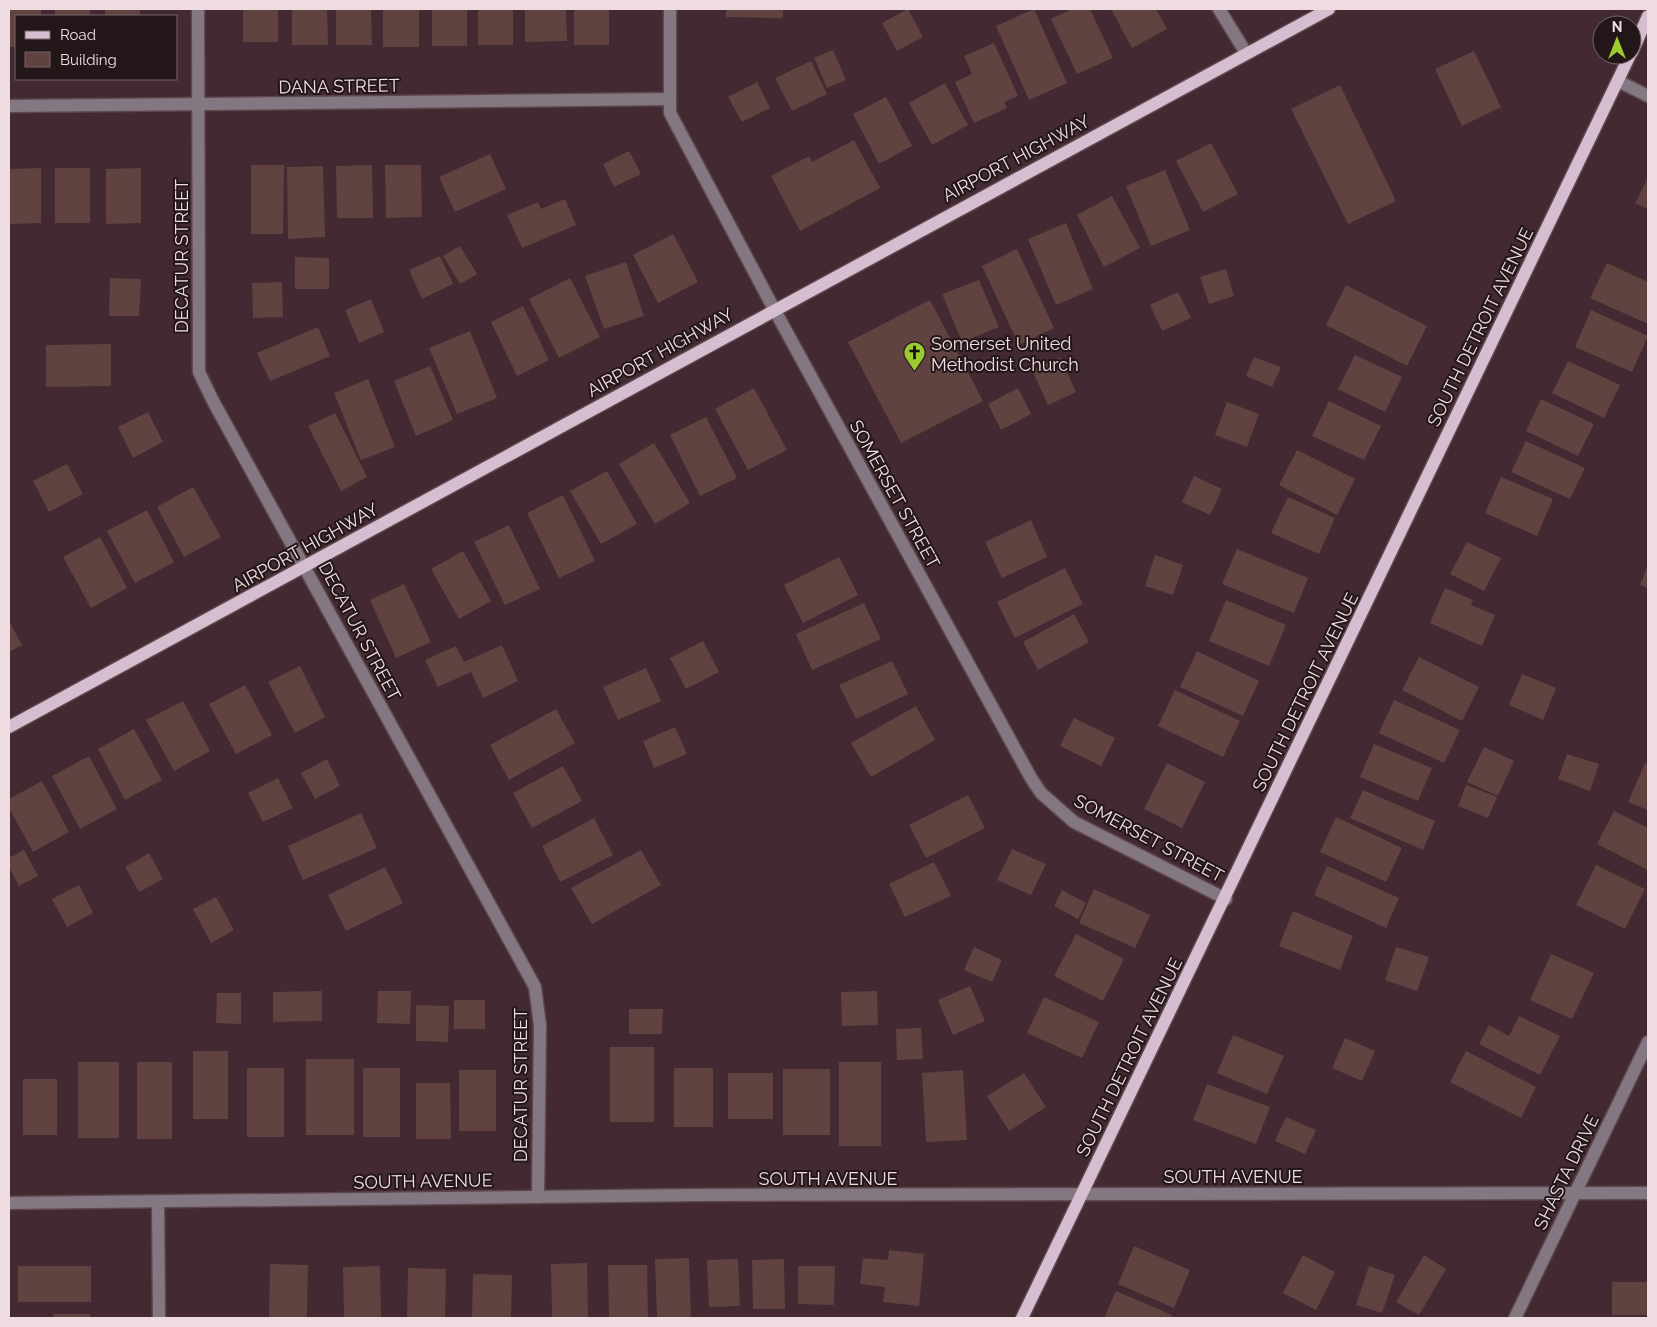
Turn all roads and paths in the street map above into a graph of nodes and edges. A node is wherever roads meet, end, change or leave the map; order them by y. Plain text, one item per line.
1 (198, 9) edge
2 (670, 9) edge
3 (1219, 9) edge
4 (1328, 9) edge
5 (1648, 16) edge
6 (1642, 30) edge
7 (1246, 53) junction
8 (1625, 65) edge
9 (1618, 81) junction
10 (1648, 96) edge
11 (670, 99) junction
12 (9, 106) edge
13 (198, 106) junction
14 (774, 309) junction
15 (306, 567) junction
16 (9, 727) edge
17 (1226, 899) junction
18 (1648, 1042) edge
19 (1575, 1193) junction
20 (1648, 1193) edge
21 (1081, 1195) junction
22 (538, 1197) junction
23 (158, 1202) junction
24 (9, 1203) edge
25 (159, 1318) edge
26 (1022, 1318) edge
27 (1515, 1318) edge

1 - 13 street, DECATUR STREET
2 - 11 street, SOMERSET STREET
3 - 7 street
4 - 7 main road, AIRPORT HIGHWAY
5 - 6 main road
7 - 14 main road, AIRPORT HIGHWAY
8 - 9 main road, SOUTH DETROIT AVENUE
9 - 10 street
9 - 17 main road, SOUTH DETROIT AVENUE
11 - 13 street, DANA STREET
11 - 14 street, SOMERSET STREET
12 - 13 street, DANA STREET
13 - 15 street, DECATUR STREET
14 - 15 main road, AIRPORT HIGHWAY
14 - 17 street, SOMERSET STREET
15 - 16 main road, AIRPORT HIGHWAY
15 - 22 street, DECATUR STREET
17 - 21 main road, SOUTH DETROIT AVENUE
18 - 19 street, SHASTA DRIVE
19 - 20 street, SOUTH AVENUE
19 - 21 street, SOUTH AVENUE
19 - 27 street, SHASTA DRIVE
21 - 22 street, SOUTH AVENUE
21 - 26 main road, SOUTH DETROIT AVENUE
22 - 23 street, SOUTH AVENUE
23 - 24 street, SOUTH AVENUE
23 - 25 street

